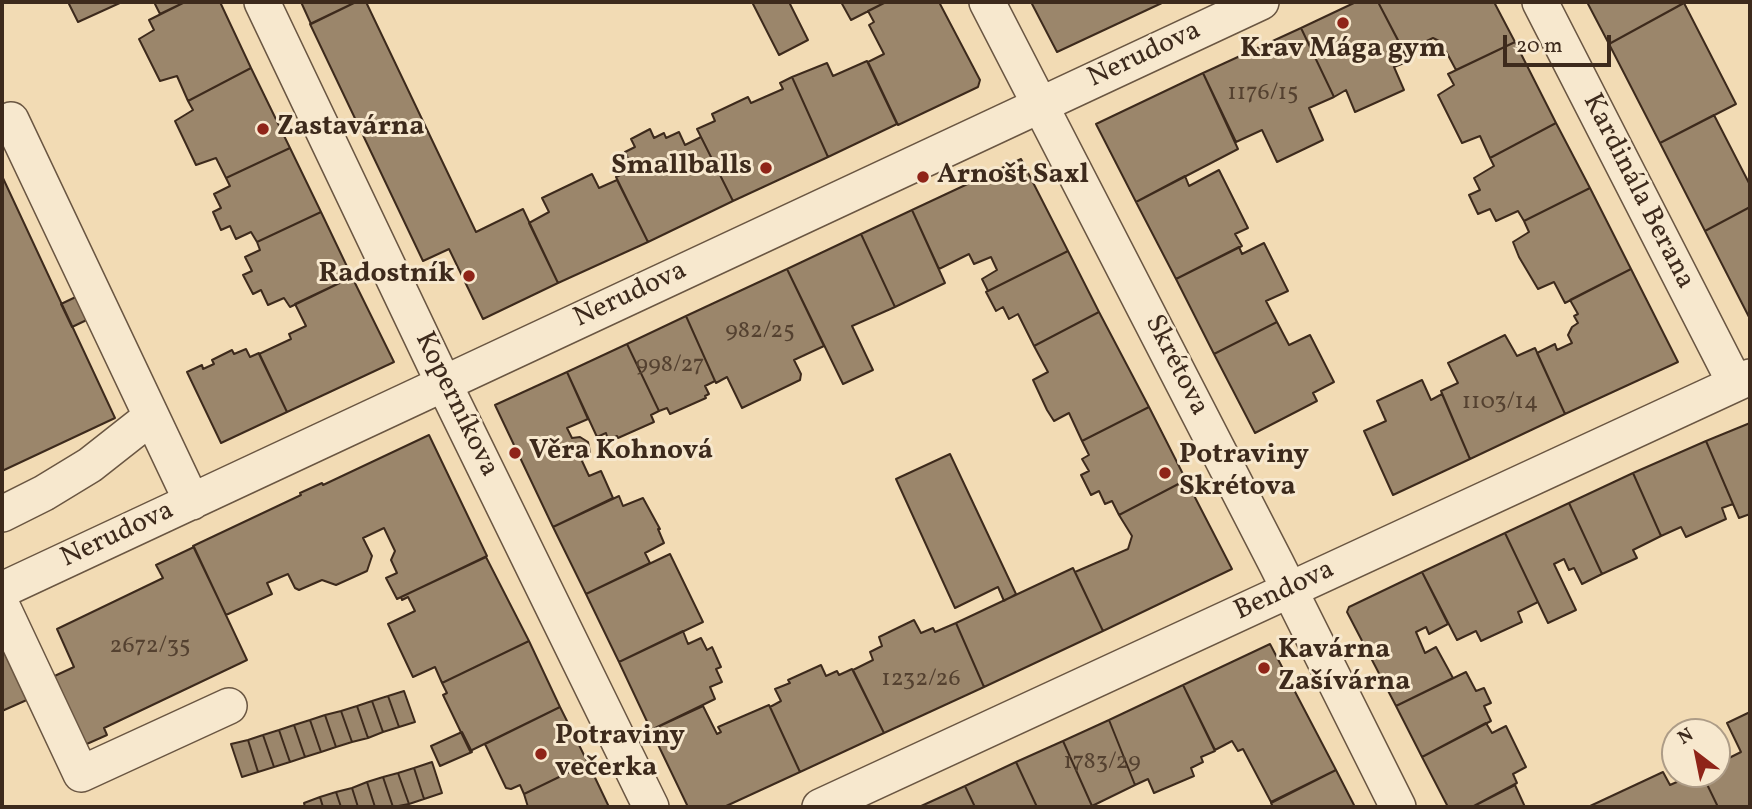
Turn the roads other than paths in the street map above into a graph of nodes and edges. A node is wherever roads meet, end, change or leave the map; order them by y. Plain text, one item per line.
1 (262, 2) edge
2 (987, 2) edge
3 (1261, 2) edge
4 (1540, 2) edge
5 (1040, 106) junction
6 (11, 120) dead end
7 (1742, 380) edge
8 (444, 384) junction
9 (151, 417) junction
10 (192, 502) junction
11 (2, 514) edge
12 (2, 590) edge
13 (1290, 590) junction
14 (2, 607) edge
15 (229, 706) dead end
16 (651, 807) edge
17 (820, 807) edge
18 (1398, 807) edge

1 - 8 street, Koperníkova
2 - 5 street, Skrétova
3 - 5 street, Nerudova
4 - 7 street, Kardinála Berana
5 - 8 street, Nerudova
5 - 13 street, Skrétova
6 - 9 street
7 - 13 street, Bendova
8 - 10 street, Nerudova
8 - 16 street, Koperníkova
9 - 10 street
9 - 11 street
10 - 12 street, Nerudova
13 - 17 street, Bendova
13 - 18 street, Skrétova
14 - 15 street

